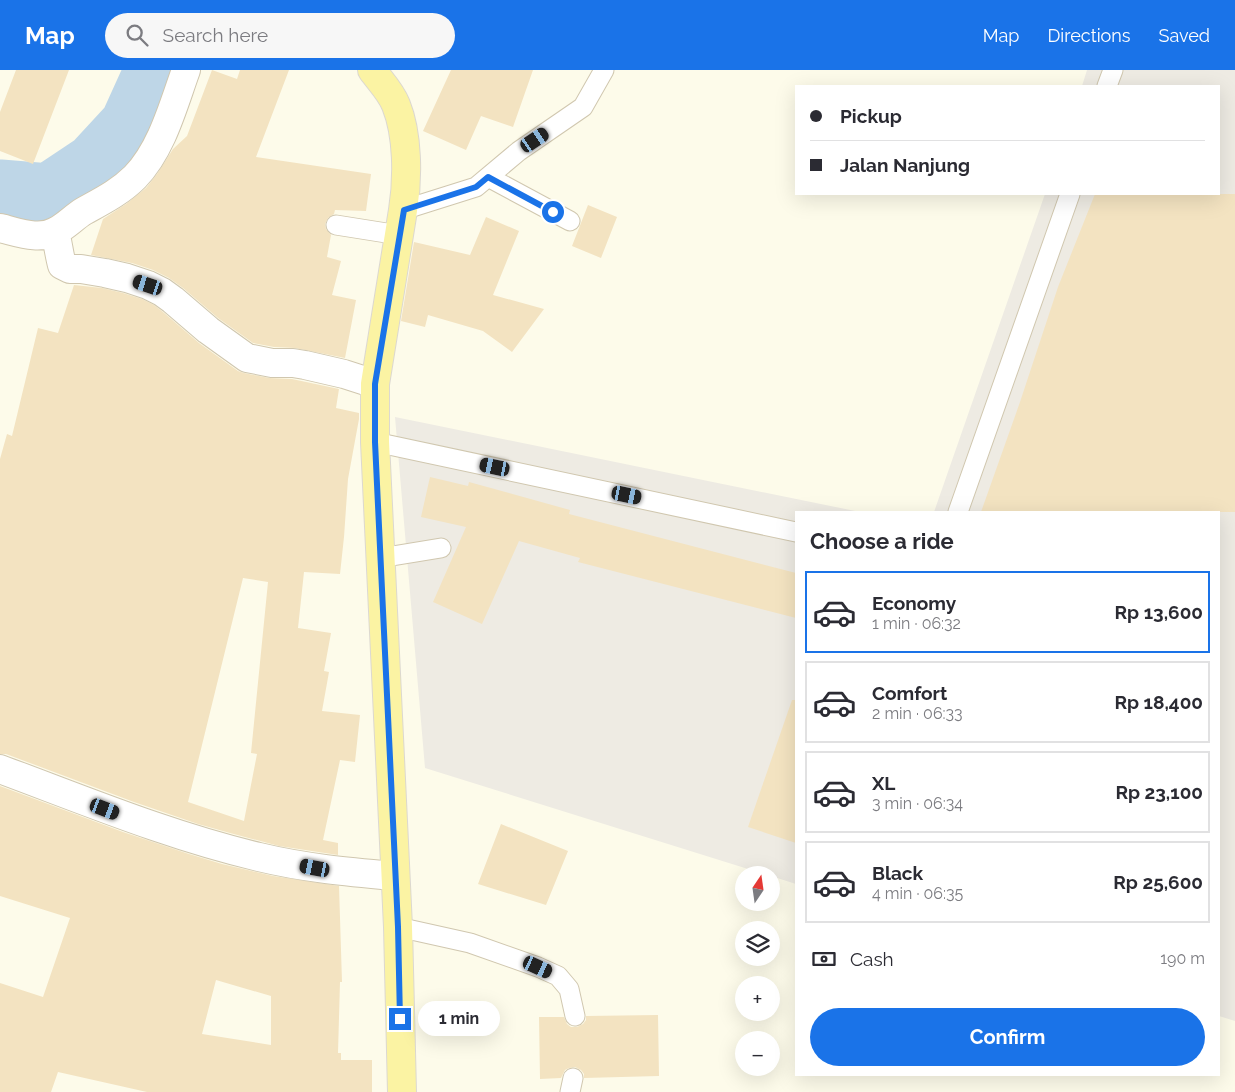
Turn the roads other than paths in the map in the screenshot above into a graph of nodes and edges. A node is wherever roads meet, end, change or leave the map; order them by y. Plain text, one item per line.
1 (186, 70) edge
2 (372, 70) edge
3 (604, 70) edge
4 (1113, 70) edge
5 (1107, 85) edge
6 (488, 177) junction
7 (1070, 195) edge
8 (570, 220) dead end
9 (402, 222) junction
10 (336, 225) dead end
11 (0, 228) edge
12 (55, 232) junction
13 (375, 384) junction
14 (375, 442) junction
15 (958, 511) edge
16 (795, 532) edge
17 (441, 548) dead end
18 (380, 558) junction
19 (0, 769) edge
20 (395, 876) junction
21 (398, 927) junction
22 (575, 1016) dead end
23 (402, 1092) edge

1 - 12 street
2 - 9 main road
3 - 6 lane
4 - 5 lane
6 - 8 lane
6 - 9 lane
7 - 15 lane
9 - 10 lane
9 - 13 main road
11 - 12 street
12 - 13 street
13 - 14 main road
14 - 16 lane
14 - 18 main road
17 - 18 lane
18 - 20 main road
19 - 20 street
20 - 21 main road
21 - 22 lane
21 - 23 main road

